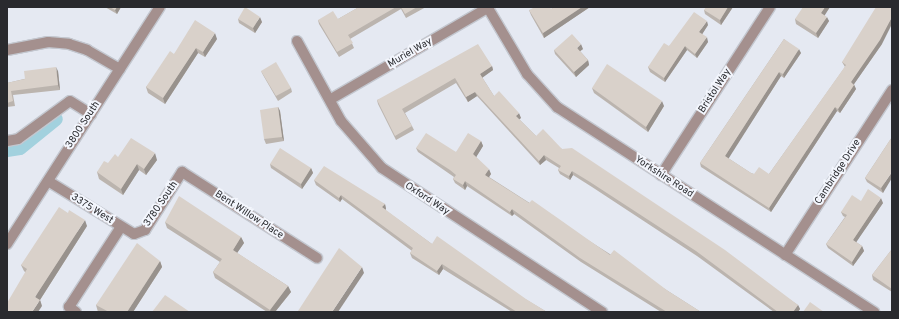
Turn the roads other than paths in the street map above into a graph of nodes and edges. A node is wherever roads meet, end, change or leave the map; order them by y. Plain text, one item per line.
1 (160, 7) edge
2 (489, 7) edge
3 (770, 7) edge
4 (297, 41) dead end
5 (7, 50) edge
6 (120, 69) junction
7 (892, 90) edge
8 (331, 99) junction
9 (91, 114) junction
10 (7, 141) edge
11 (182, 172) joint
12 (661, 175) junction
13 (48, 181) junction
14 (121, 227) junction
15 (138, 234) joint
16 (7, 244) edge
17 (785, 255) junction
18 (317, 258) dead end
19 (76, 312) edge
20 (602, 312) edge
21 (874, 312) edge

1 - 6 street, 3800 South
2 - 8 street, Muriel Way
2 - 12 street, Yorkshire Road
3 - 12 street, Bristol Way
4 - 8 street, Oxford Way
5 - 6 street
6 - 9 street, 3800 South
7 - 17 street, Cambridge Drive
8 - 20 street, Oxford Way
9 - 10 street
9 - 13 street, 3800 South
11 - 15 street, 3780 South
11 - 18 street, Bent Willow Place
12 - 17 street, Yorkshire Road
13 - 14 street, 3375 West
13 - 16 street, 3800 South
14 - 15 street, 3375 West
14 - 19 street
17 - 21 street, Yorkshire Road

